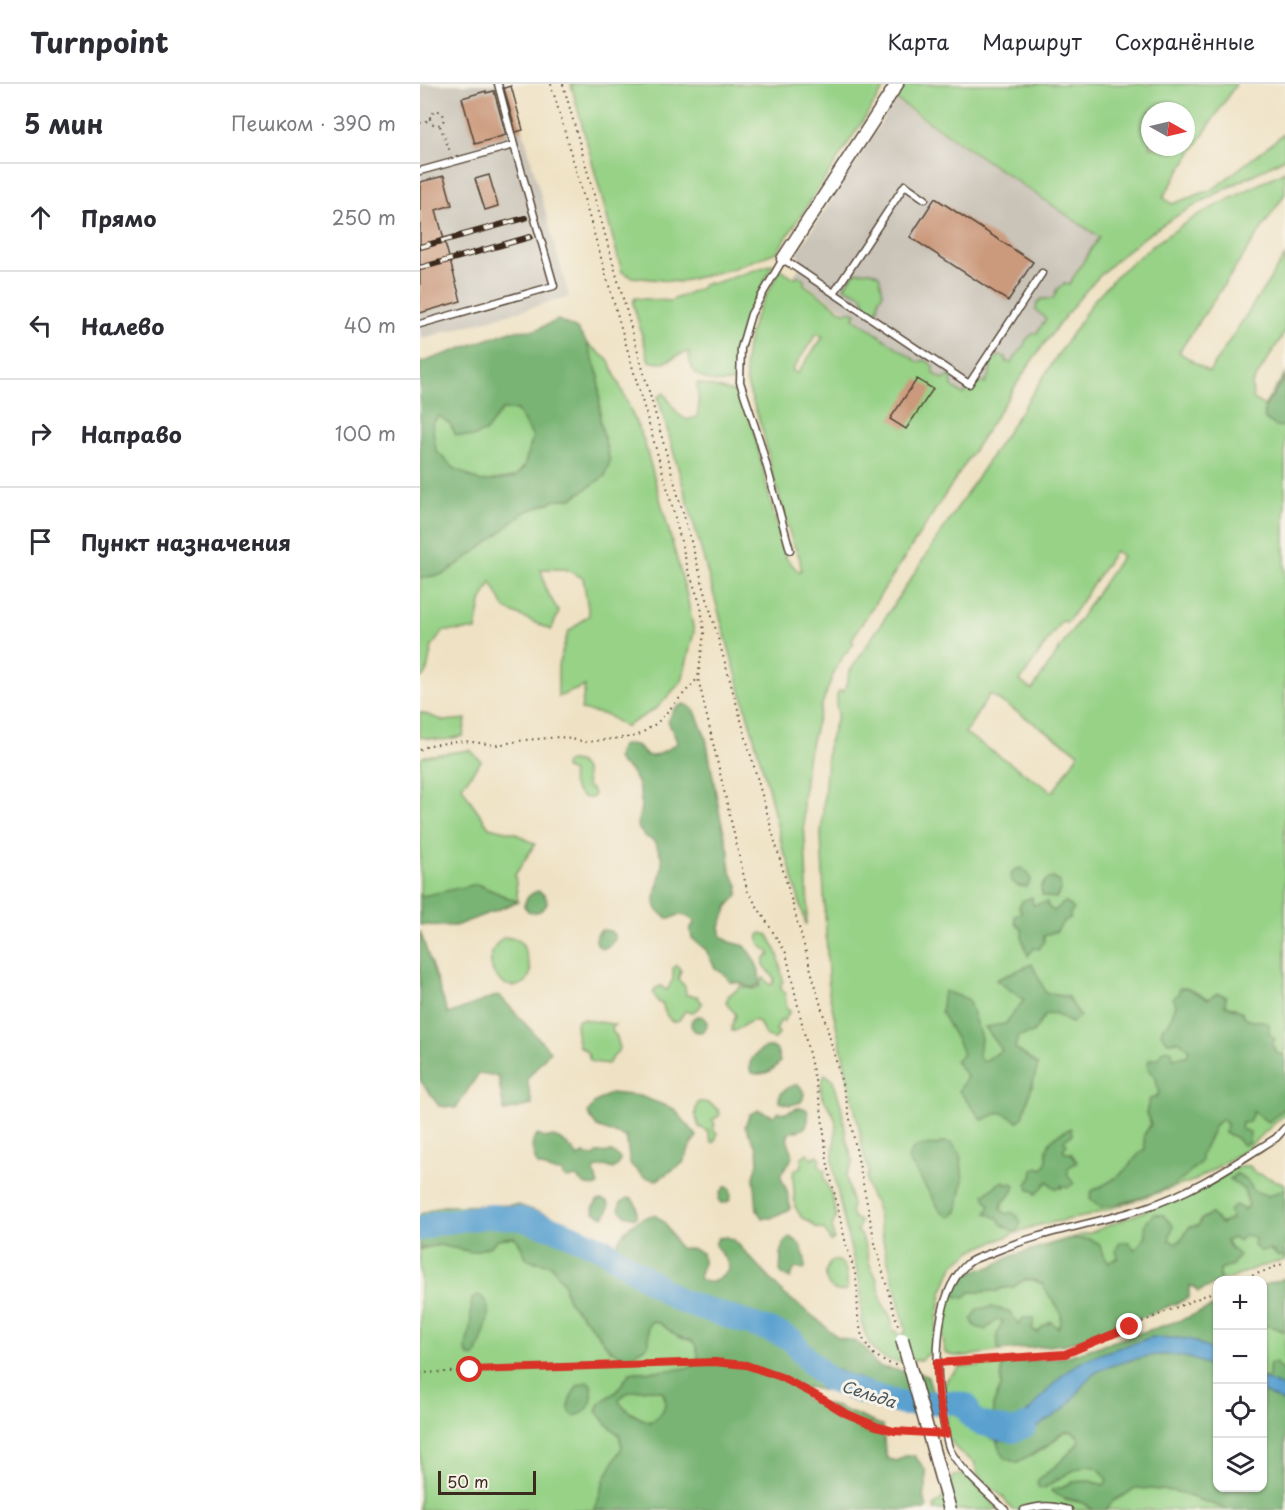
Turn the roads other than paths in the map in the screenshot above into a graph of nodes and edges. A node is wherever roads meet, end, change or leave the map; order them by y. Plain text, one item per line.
1 (498, 84) edge
2 (897, 84) edge
3 (514, 145) junction
4 (420, 171) edge
5 (925, 200) dead end
6 (783, 259) junction
7 (1042, 273) dead end
8 (834, 293) junction
9 (420, 324) edge
10 (790, 550) dead end
11 (1285, 1128) edge
12 (902, 1339) road end
13 (950, 1510) edge
14 (1005, 1510) edge
15 (1024, 1510) edge
16 (1069, 1510) edge

1 - 3 lane
2 - 6 street
3 - 4 lane
3 - 9 lane
5 - 8 lane
6 - 8 lane
6 - 10 lane
7 - 8 lane
11 - 14 lane
12 - 13 street, bridge
15 - 16 lane

